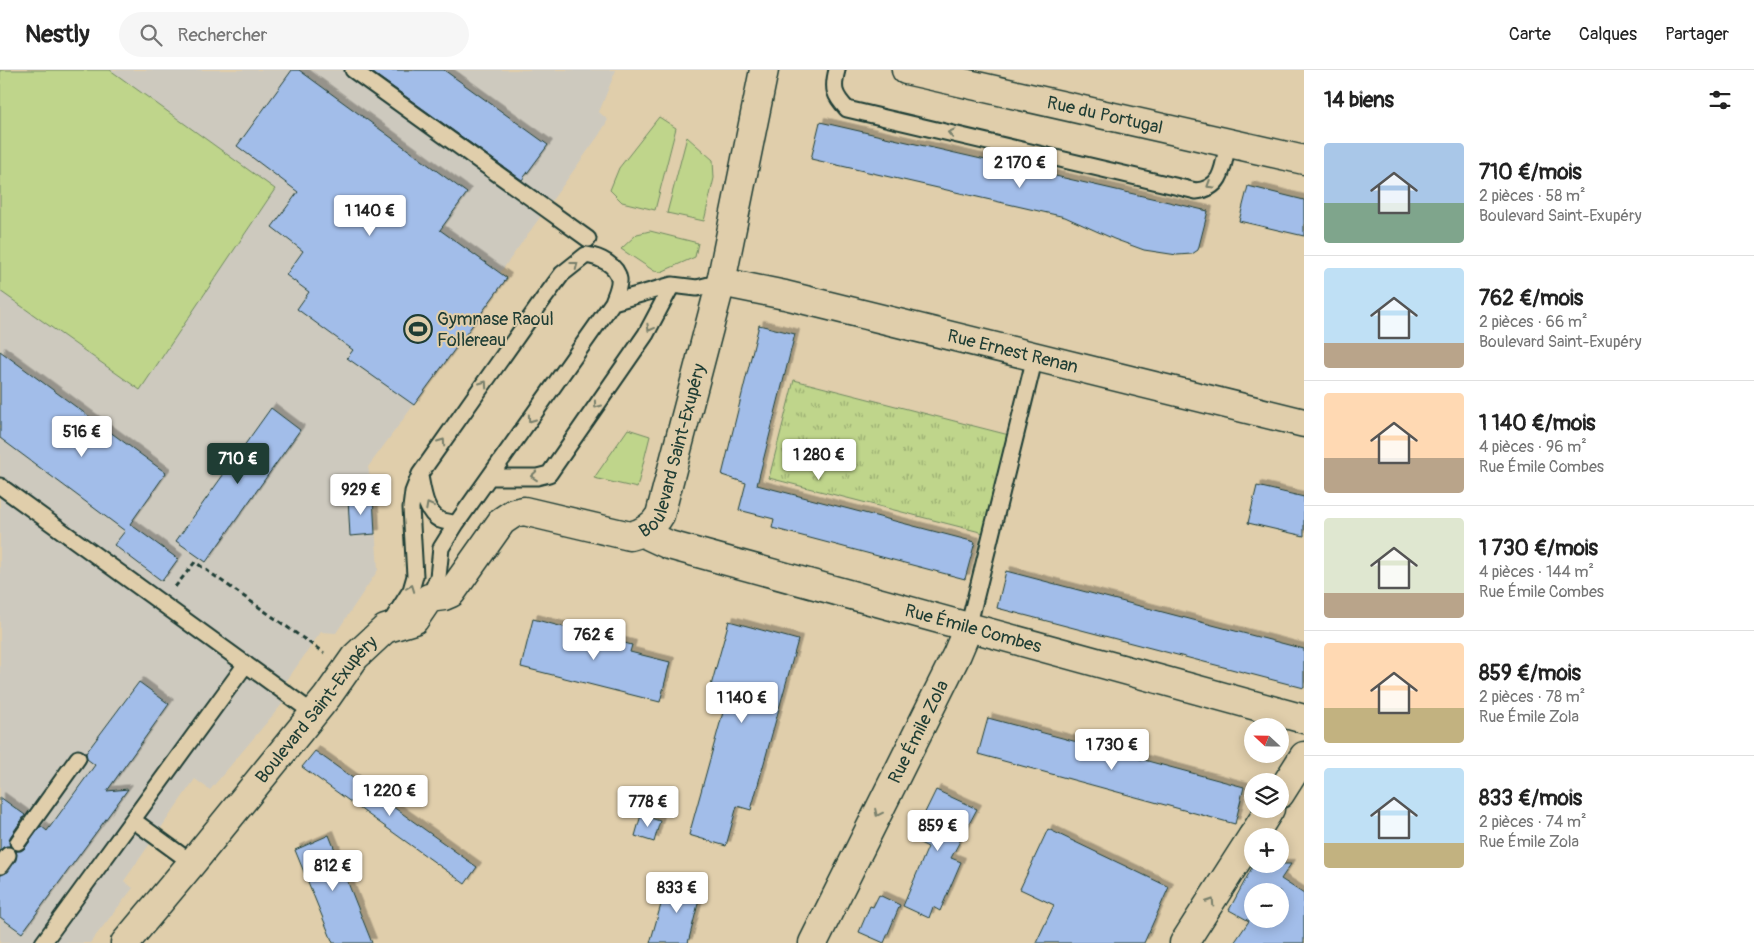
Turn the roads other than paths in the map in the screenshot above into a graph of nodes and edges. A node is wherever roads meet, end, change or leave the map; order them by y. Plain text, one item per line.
1 (353, 70) edge
2 (764, 70) edge
3 (837, 70) edge
4 (906, 70) edge
5 (1228, 142) junction
6 (1304, 160) edge
7 (588, 239) dead end
8 (721, 282) junction
9 (672, 285) junction
10 (613, 302) junction
11 (1035, 357) junction
12 (1304, 423) edge
13 (420, 474) junction
14 (490, 477) junction
15 (0, 486) edge
16 (456, 524) junction
17 (643, 533) junction
18 (429, 598) junction
19 (968, 628) junction
20 (385, 629) junction
21 (246, 664) junction
22 (313, 713) junction
23 (1304, 720) edge
24 (1304, 756) edge
25 (78, 758) dead end
26 (1289, 780) edge
27 (133, 820) junction
28 (18, 842) dead end
29 (1244, 850) edge
30 (192, 863) junction
31 (43, 943) edge
32 (125, 943) edge
33 (813, 943) edge
34 (1184, 943) edge

1 - 7 lane
2 - 8 street, Boulevard Saint-Exupéry
5 -> 3 lane
4 - 5 street, Rue du Portugal
5 - 6 street, Rue du Portugal
8 - 9 lane
8 - 11 street, Rue Ernest Renan
8 - 17 street, Boulevard Saint-Exupéry
9 - 10 lane
9 -> 14 lane
13 -> 10 lane
10 -> 14 lane
11 - 12 street, Rue Ernest Renan
11 - 19 lane
16 -> 13 lane
20 -> 13 lane
14 - 16 lane
15 - 21 lane
16 - 18 lane
17 - 18 street, Boulevard Saint-Exupéry
17 - 19 street, Rue Émile Combes
18 - 20 street, Boulevard Saint-Exupéry
19 - 23 street, Rue Émile Combes
19 -> 33 street, Rue Émile Zola
20 - 22 street, Boulevard Saint-Exupéry
21 - 22 lane
21 - 27 lane
22 - 30 street, Boulevard Saint-Exupéry
24 - 26 street
25 - 28 lane
27 - 30 lane
27 - 31 lane
34 -> 29 street
30 - 32 street, Boulevard Saint-Exupéry

